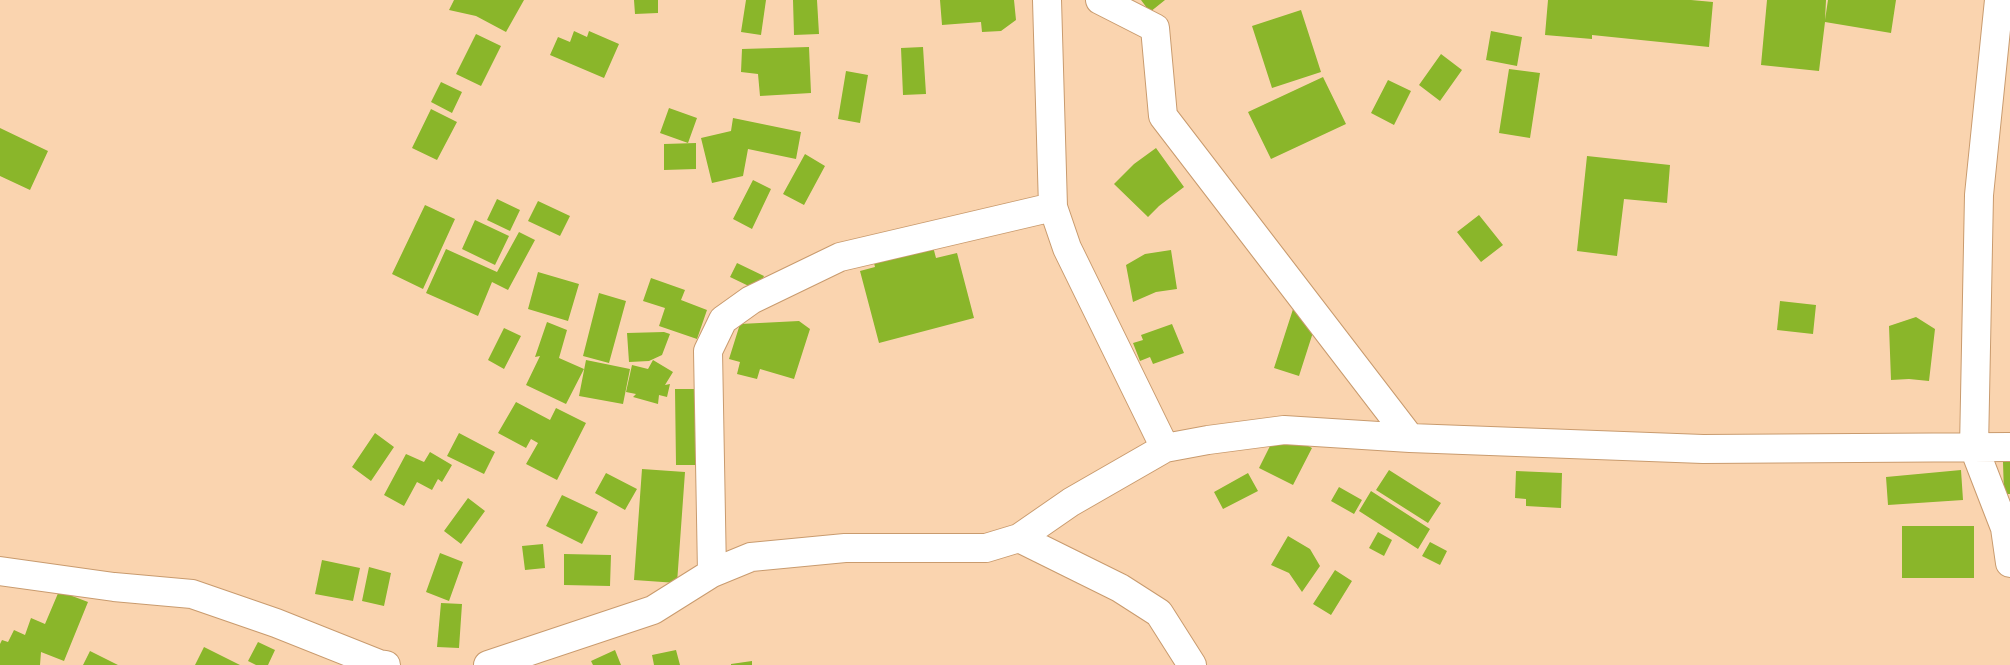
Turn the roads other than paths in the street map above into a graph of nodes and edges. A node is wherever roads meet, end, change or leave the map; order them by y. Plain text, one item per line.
1 (1047, 0) edge
2 (1100, 0) edge
3 (1999, 0) edge
4 (1053, 207) junction
5 (1410, 438) junction
6 (2010, 447) edge
7 (1165, 448) junction
8 (1974, 448) junction
9 (1020, 538) junction
10 (2010, 563) edge
11 (0, 571) edge
12 (712, 573) junction
13 (381, 665) edge
14 (488, 665) edge
15 (1192, 665) edge

1 - 4 street
2 - 5 street
3 - 8 street
4 - 7 street
4 - 12 street
5 - 7 street
5 - 8 street
6 - 8 street
7 - 9 street
8 - 10 street
9 - 12 street
9 - 15 street
11 - 13 street
12 - 14 street

